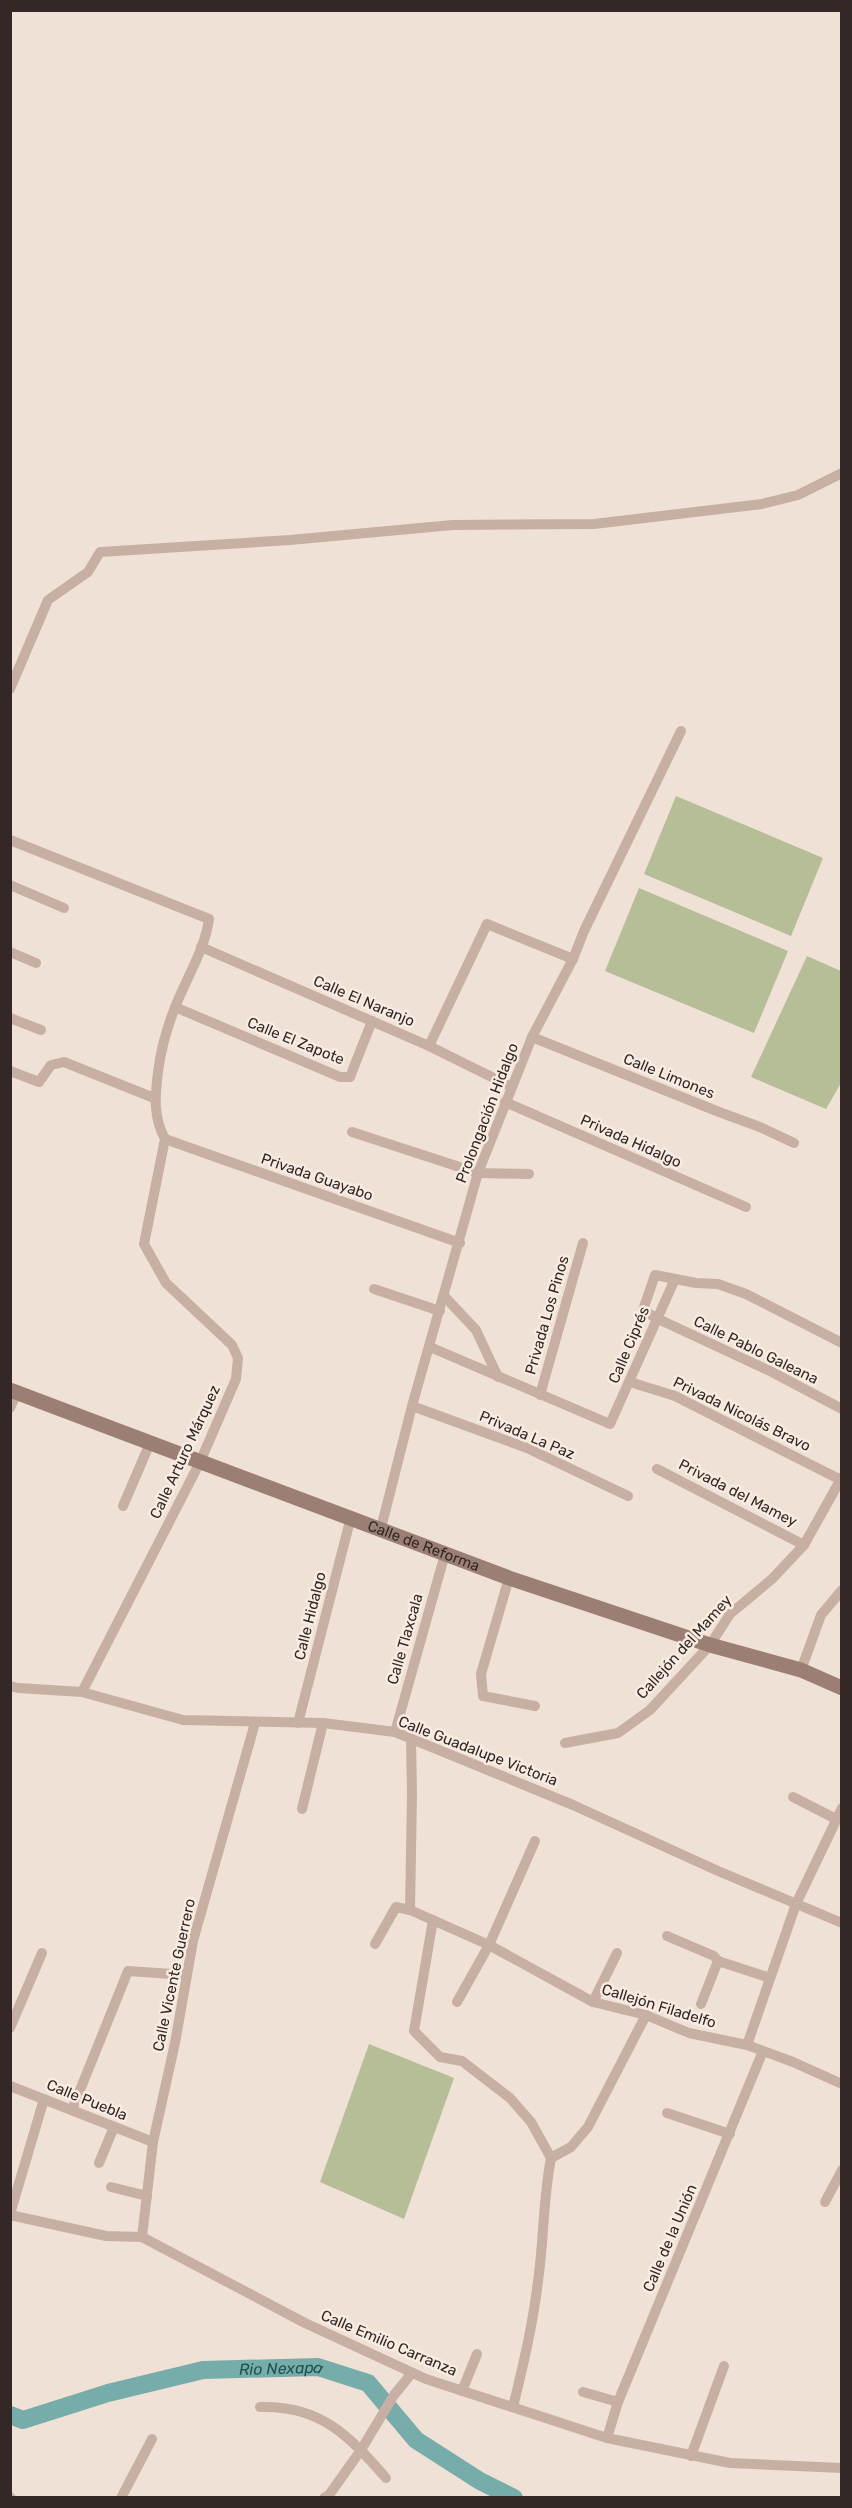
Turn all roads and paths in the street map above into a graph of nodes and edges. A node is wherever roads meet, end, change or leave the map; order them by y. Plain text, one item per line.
1 (842, 473) edge
2 (10, 689) edge
3 (681, 731) dead end
4 (10, 840) edge
5 (10, 885) edge
6 (64, 908) dead end
7 (201, 948) junction
8 (10, 952) edge
9 (573, 959) junction
10 (36, 963) dead end
11 (175, 1006) junction
12 (10, 1018) edge
13 (372, 1021) junction
14 (41, 1030) dead end
15 (532, 1037) junction
16 (429, 1046) junction
17 (10, 1071) edge
18 (512, 1087) junction
19 (154, 1098) junction
20 (505, 1102) junction
21 (352, 1131) dead end
22 (165, 1139) junction
23 (794, 1143) dead end
24 (478, 1173) junction
25 (529, 1174) dead end
26 (746, 1207) dead end
27 (460, 1243) junction
28 (583, 1243) dead end
29 (675, 1279) junction
30 (374, 1289) dead end
31 (444, 1296) junction
32 (643, 1310) joint
33 (440, 1311) junction
34 (656, 1318) junction
35 (842, 1343) edge
36 (430, 1347) junction
37 (498, 1377) junction
38 (630, 1382) junction
39 (14, 1391) edge
40 (540, 1395) junction
41 (412, 1406) junction
42 (10, 1408) edge
43 (842, 1409) edge
44 (150, 1443) junction
45 (200, 1462) junction
46 (657, 1469) dead end
47 (840, 1478) edge
48 (628, 1496) dead end
49 (123, 1506) dead end
50 (351, 1517) junction
51 (381, 1528) junction
52 (804, 1545) junction
53 (445, 1554) junction
54 (509, 1578) junction
55 (842, 1590) edge
56 (710, 1645) junction
57 (801, 1670) junction
58 (10, 1686) edge
59 (842, 1688) edge
60 (82, 1692) junction
61 (535, 1706) dead end
62 (255, 1723) junction
63 (298, 1723) junction
64 (323, 1723) junction
65 (395, 1732) junction
66 (411, 1739) junction
67 (565, 1743) dead end
68 (793, 1797) dead end
69 (842, 1808) edge
70 (302, 1809) dead end
71 (836, 1819) junction
72 (535, 1840) dead end
73 (796, 1904) junction
74 (410, 1910) junction
75 (433, 1920) junction
76 (842, 1923) edge
77 (667, 1936) dead end
78 (375, 1944) dead end
79 (489, 1945) junction
80 (42, 1953) dead end
81 (617, 1953) dead end
82 (718, 1961) junction
83 (187, 1975) junction
84 (770, 1978) junction
85 (458, 2002) dead end
86 (593, 2002) junction
87 (701, 2004) dead end
88 (646, 2015) junction
89 (10, 2028) edge
90 (747, 2045) junction
91 (763, 2051) junction
92 (842, 2084) edge
93 (10, 2086) edge
94 (44, 2099) junction
95 (72, 2110) junction
96 (667, 2113) dead end
97 (114, 2127) junction
98 (730, 2134) junction
99 (153, 2142) junction
100 (551, 2158) junction
101 (99, 2163) dead end
102 (842, 2170) edge
103 (111, 2187) dead end
104 (147, 2196) junction
105 (825, 2202) dead end
106 (10, 2215) edge
107 (142, 2237) junction
108 (477, 2354) dead end
109 (724, 2366) dead end
110 (412, 2373) junction
111 (462, 2391) junction
112 (583, 2391) dead end
113 (618, 2402) junction
114 (260, 2407) dead end
115 (513, 2407) junction
116 (607, 2438) junction
117 (152, 2439) dead end
118 (362, 2450) junction
119 (691, 2456) junction
120 (842, 2468) edge
121 (386, 2478) dead end
122 (330, 2496) edge
123 (121, 2498) edge

1 - 2 street
3 - 9 street, Prolongación Hidalgo
4 - 7 street, Calle Arturo Márquez
5 - 6 street
7 - 11 street, Calle Arturo Márquez
7 - 13 street, Calle El Naranjo
8 - 10 street
9 - 15 street, Prolongación Hidalgo
9 - 16 street
11 - 13 street, Calle El Zapote
11 - 19 street, Calle Arturo Márquez
12 - 14 street
13 - 16 street, Calle El Naranjo
15 - 18 street, Prolongación Hidalgo
15 - 23 street, Calle Limones
16 - 18 street, Calle El Naranjo
17 - 19 street
18 - 20 street, Prolongación Hidalgo
19 - 22 street, Calle Arturo Márquez
20 - 24 street, Prolongación Hidalgo
20 - 26 street, Privada Hidalgo
21 - 24 street
22 - 27 street, Privada Guayabo
22 - 45 street, Calle Arturo Márquez
24 - 25 street
24 - 27 street, Prolongación Hidalgo
27 - 31 street, Prolongación Hidalgo
28 - 40 street, Privada Los Pinos
29 - 32 street, Calle Ciprés
29 - 34 street, Calle Ciprés
29 - 35 street
30 - 33 street
31 - 33 street, Prolongación Hidalgo
31 - 37 street
32 - 34 street, Calle Pablo Galeana
33 - 36 street, Prolongación Hidalgo
34 - 38 street, Calle Ciprés
34 - 43 street, Calle Pablo Galeana
36 - 37 street
36 - 41 street, Prolongación Hidalgo
37 - 40 street
38 - 40 street, Calle Ciprés
38 - 47 street, Privada Nicolás Bravo
39 - 42 street
39 - 44 main road, Calle de Reforma
41 - 48 street, Privada La Paz
41 - 51 street, Prolongación Hidalgo
44 - 45 main road, Calle de Reforma
44 - 49 street
45 - 50 main road, Calle de Reforma
45 - 60 street, Calle Arturo Márquez
46 - 52 street, Privada del Mamey
47 - 52 street, Callejón del Mamey
50 - 51 main road, Calle de Reforma
50 - 63 street, Calle Hidalgo
51 - 53 main road, Calle de Reforma
52 - 56 street, Callejón del Mamey
53 - 54 main road, Calle de Reforma
53 - 65 street, Calle Tlaxcala
54 - 56 main road, Calle de Reforma
54 - 61 street
55 - 57 street
56 - 57 main road, Calle de Reforma
56 - 67 street, Callejón del Mamey
57 - 59 main road, Calle de Reforma
58 - 60 street, Calle Guadalupe Victoria
60 - 62 street, Calle Guadalupe Victoria
62 - 63 street, Calle Guadalupe Victoria
62 - 83 street, Calle Vicente Guerrero
63 - 64 street, Calle Guadalupe Victoria
64 - 65 street, Calle Guadalupe Victoria
64 - 70 street
65 - 66 street, Calle Guadalupe Victoria
66 - 73 street, Calle Guadalupe Victoria
66 - 74 street
68 - 71 street
69 - 71 street
71 - 73 street
72 - 79 street
73 - 76 street, Calle Guadalupe Victoria
73 - 84 street
74 - 75 street, Callejón Filadelfo
74 - 78 street, Callejón Filadelfo
75 - 79 street, Callejón Filadelfo
75 - 100 street
77 - 82 street
79 - 85 street
79 - 86 street, Callejón Filadelfo
80 - 89 street
81 - 86 street
82 - 84 street
82 - 87 street
83 - 95 street
83 - 99 street, Calle Vicente Guerrero
84 - 90 street
86 - 88 street, Callejón Filadelfo
88 - 90 street, Callejón Filadelfo
88 - 100 street
90 - 91 street, Callejón Filadelfo
91 - 92 street, Callejón Filadelfo
91 - 98 street, Calle de la Unión
93 - 94 street, Calle Puebla
94 - 95 street, Calle Puebla
94 - 106 street
95 - 97 street, Calle Puebla
96 - 98 street
97 - 99 street, Calle Puebla
97 - 101 street
98 - 113 street, Calle de la Unión
99 - 104 street, Calle Vicente Guerrero
100 - 115 street
102 - 105 street
103 - 104 street
104 - 107 street, Calle Vicente Guerrero
106 - 107 street, Calle Emilio Carranza
107 - 110 street, Calle Emilio Carranza
108 - 111 street
109 - 119 street
110 - 111 street, Calle Emilio Carranza
110 - 118 street
111 - 115 street, Calle Emilio Carranza
112 - 113 street
113 - 116 street, Calle de la Unión
114 - 118 street
115 - 116 street, Calle Emilio Carranza
116 - 119 street, Calle Emilio Carranza
117 - 123 street
118 - 121 street
118 - 122 street
119 - 120 street, Calle Emilio Carranza

